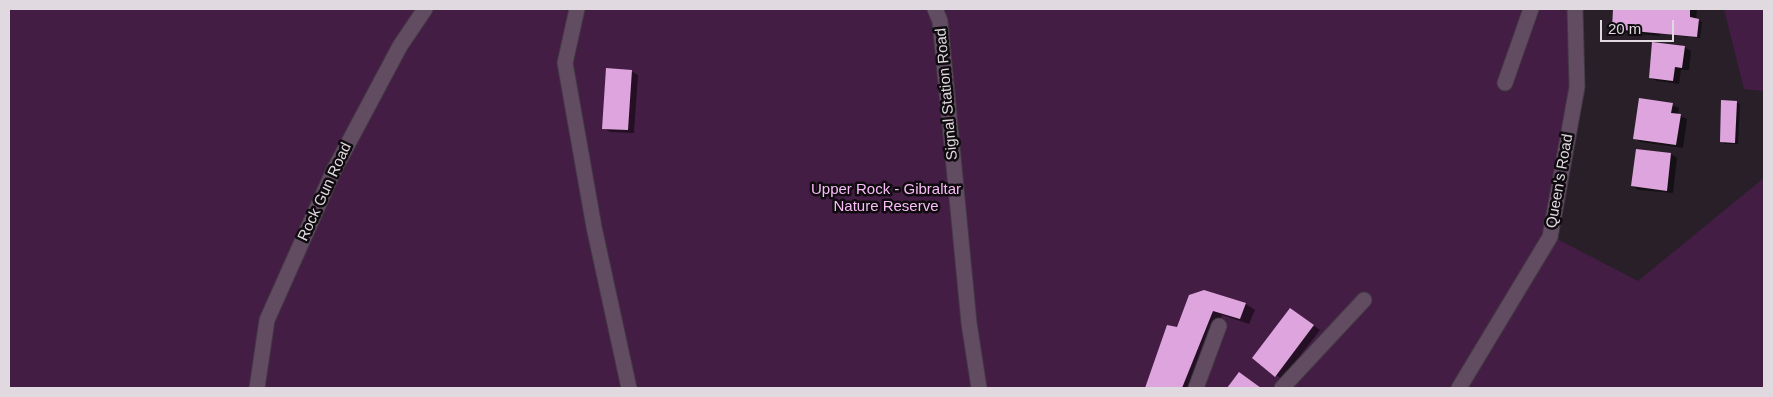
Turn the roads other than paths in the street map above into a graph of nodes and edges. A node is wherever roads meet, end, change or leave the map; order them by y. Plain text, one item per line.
1 (425, 9) edge
2 (577, 9) edge
3 (935, 9) edge
4 (1531, 9) edge
5 (1575, 9) edge
6 (1505, 83) dead end
7 (1364, 300) dead end
8 (1220, 326) dead end
9 (257, 388) edge
10 (629, 388) edge
11 (979, 388) edge
12 (1196, 388) edge
13 (1282, 388) edge
14 (1459, 388) edge

1 - 9 lane, Rock Gun Road
2 - 10 lane
3 - 11 lane, Signal Station Road
4 - 6 lane
5 - 14 lane, Queen's Road
7 - 13 lane
8 - 12 lane

